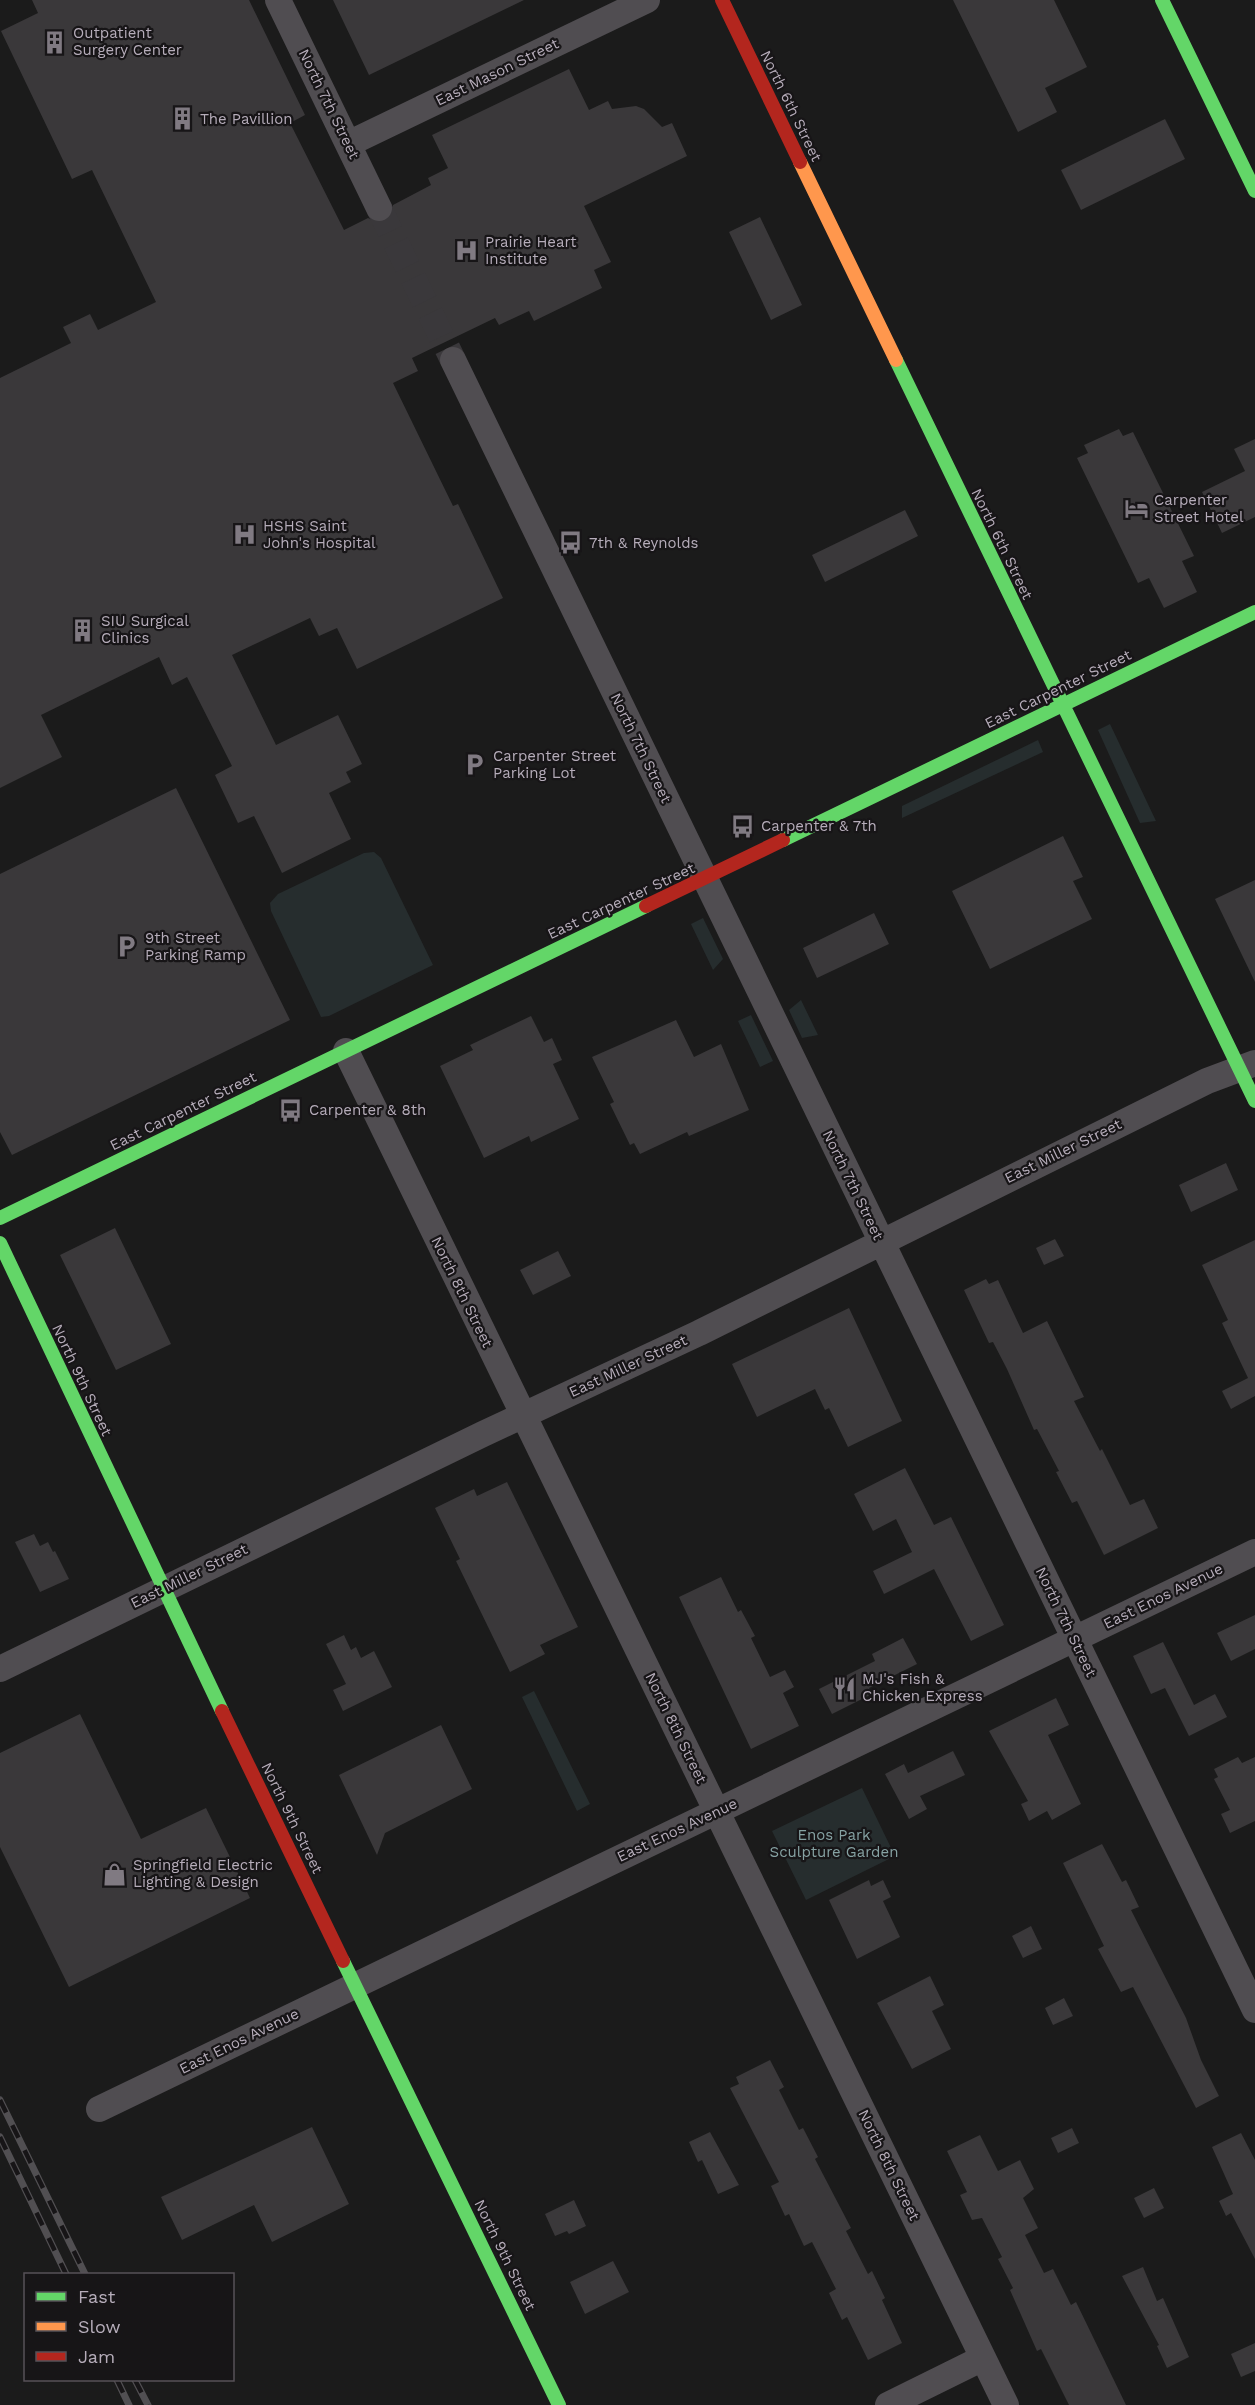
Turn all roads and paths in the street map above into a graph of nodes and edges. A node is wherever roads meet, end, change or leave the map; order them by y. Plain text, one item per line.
1 (278, 0) edge
2 (647, 0) edge
3 (722, 0) edge
4 (1162, 0) edge
5 (348, 144) junction
6 (1255, 191) edge
7 (379, 208) tunnel mouth
8 (453, 360) tunnel mouth
9 (1255, 612) edge
10 (1063, 705) junction
11 (705, 879) junction
12 (346, 1051) junction
13 (1247, 1066) edge
14 (1255, 1101) edge
15 (0, 1218) edge
16 (880, 1242) junction
17 (0, 1243) edge
18 (523, 1415) junction
19 (1255, 1552) edge
20 (162, 1589) junction
21 (1074, 1639) junction
22 (0, 1669) edge
23 (716, 1811) junction
24 (355, 1985) junction
25 (1255, 2010) edge
26 (99, 2109) dead end
27 (983, 2358) junction
28 (559, 2405) edge
29 (888, 2405) edge
30 (1006, 2405) edge

1 - 5 street, North 7th Street
2 - 5 street, East Mason Street
3 - 10 main road, North 6th Street
4 - 6 main road
5 - 7 street, North 7th Street
8 - 11 street, North 7th Street
9 - 10 main road, East Carpenter Street
10 - 11 main road, East Carpenter Street
10 - 13 main road, North 6th Street
11 - 12 main road, East Carpenter Street
11 - 16 street, North 7th Street
12 - 15 main road, East Carpenter Street
12 - 18 street, North 8th Street
13 - 14 main road, North 6th Street
13 - 16 street, East Miller Street
16 - 18 street, East Miller Street
16 - 21 street, North 7th Street
17 - 20 main road, North 9th Street
18 - 20 street, East Miller Street
18 - 23 street, North 8th Street
19 - 21 street, East Enos Avenue
20 - 22 street, East Miller Street
20 - 24 main road, North 9th Street
21 - 23 street, East Enos Avenue
21 - 25 street, North 7th Street
23 - 24 street, East Enos Avenue
23 - 27 street, North 8th Street
24 - 26 street, East Enos Avenue
24 - 28 main road, North 9th Street
27 - 29 street
27 - 30 street, North 8th Street

